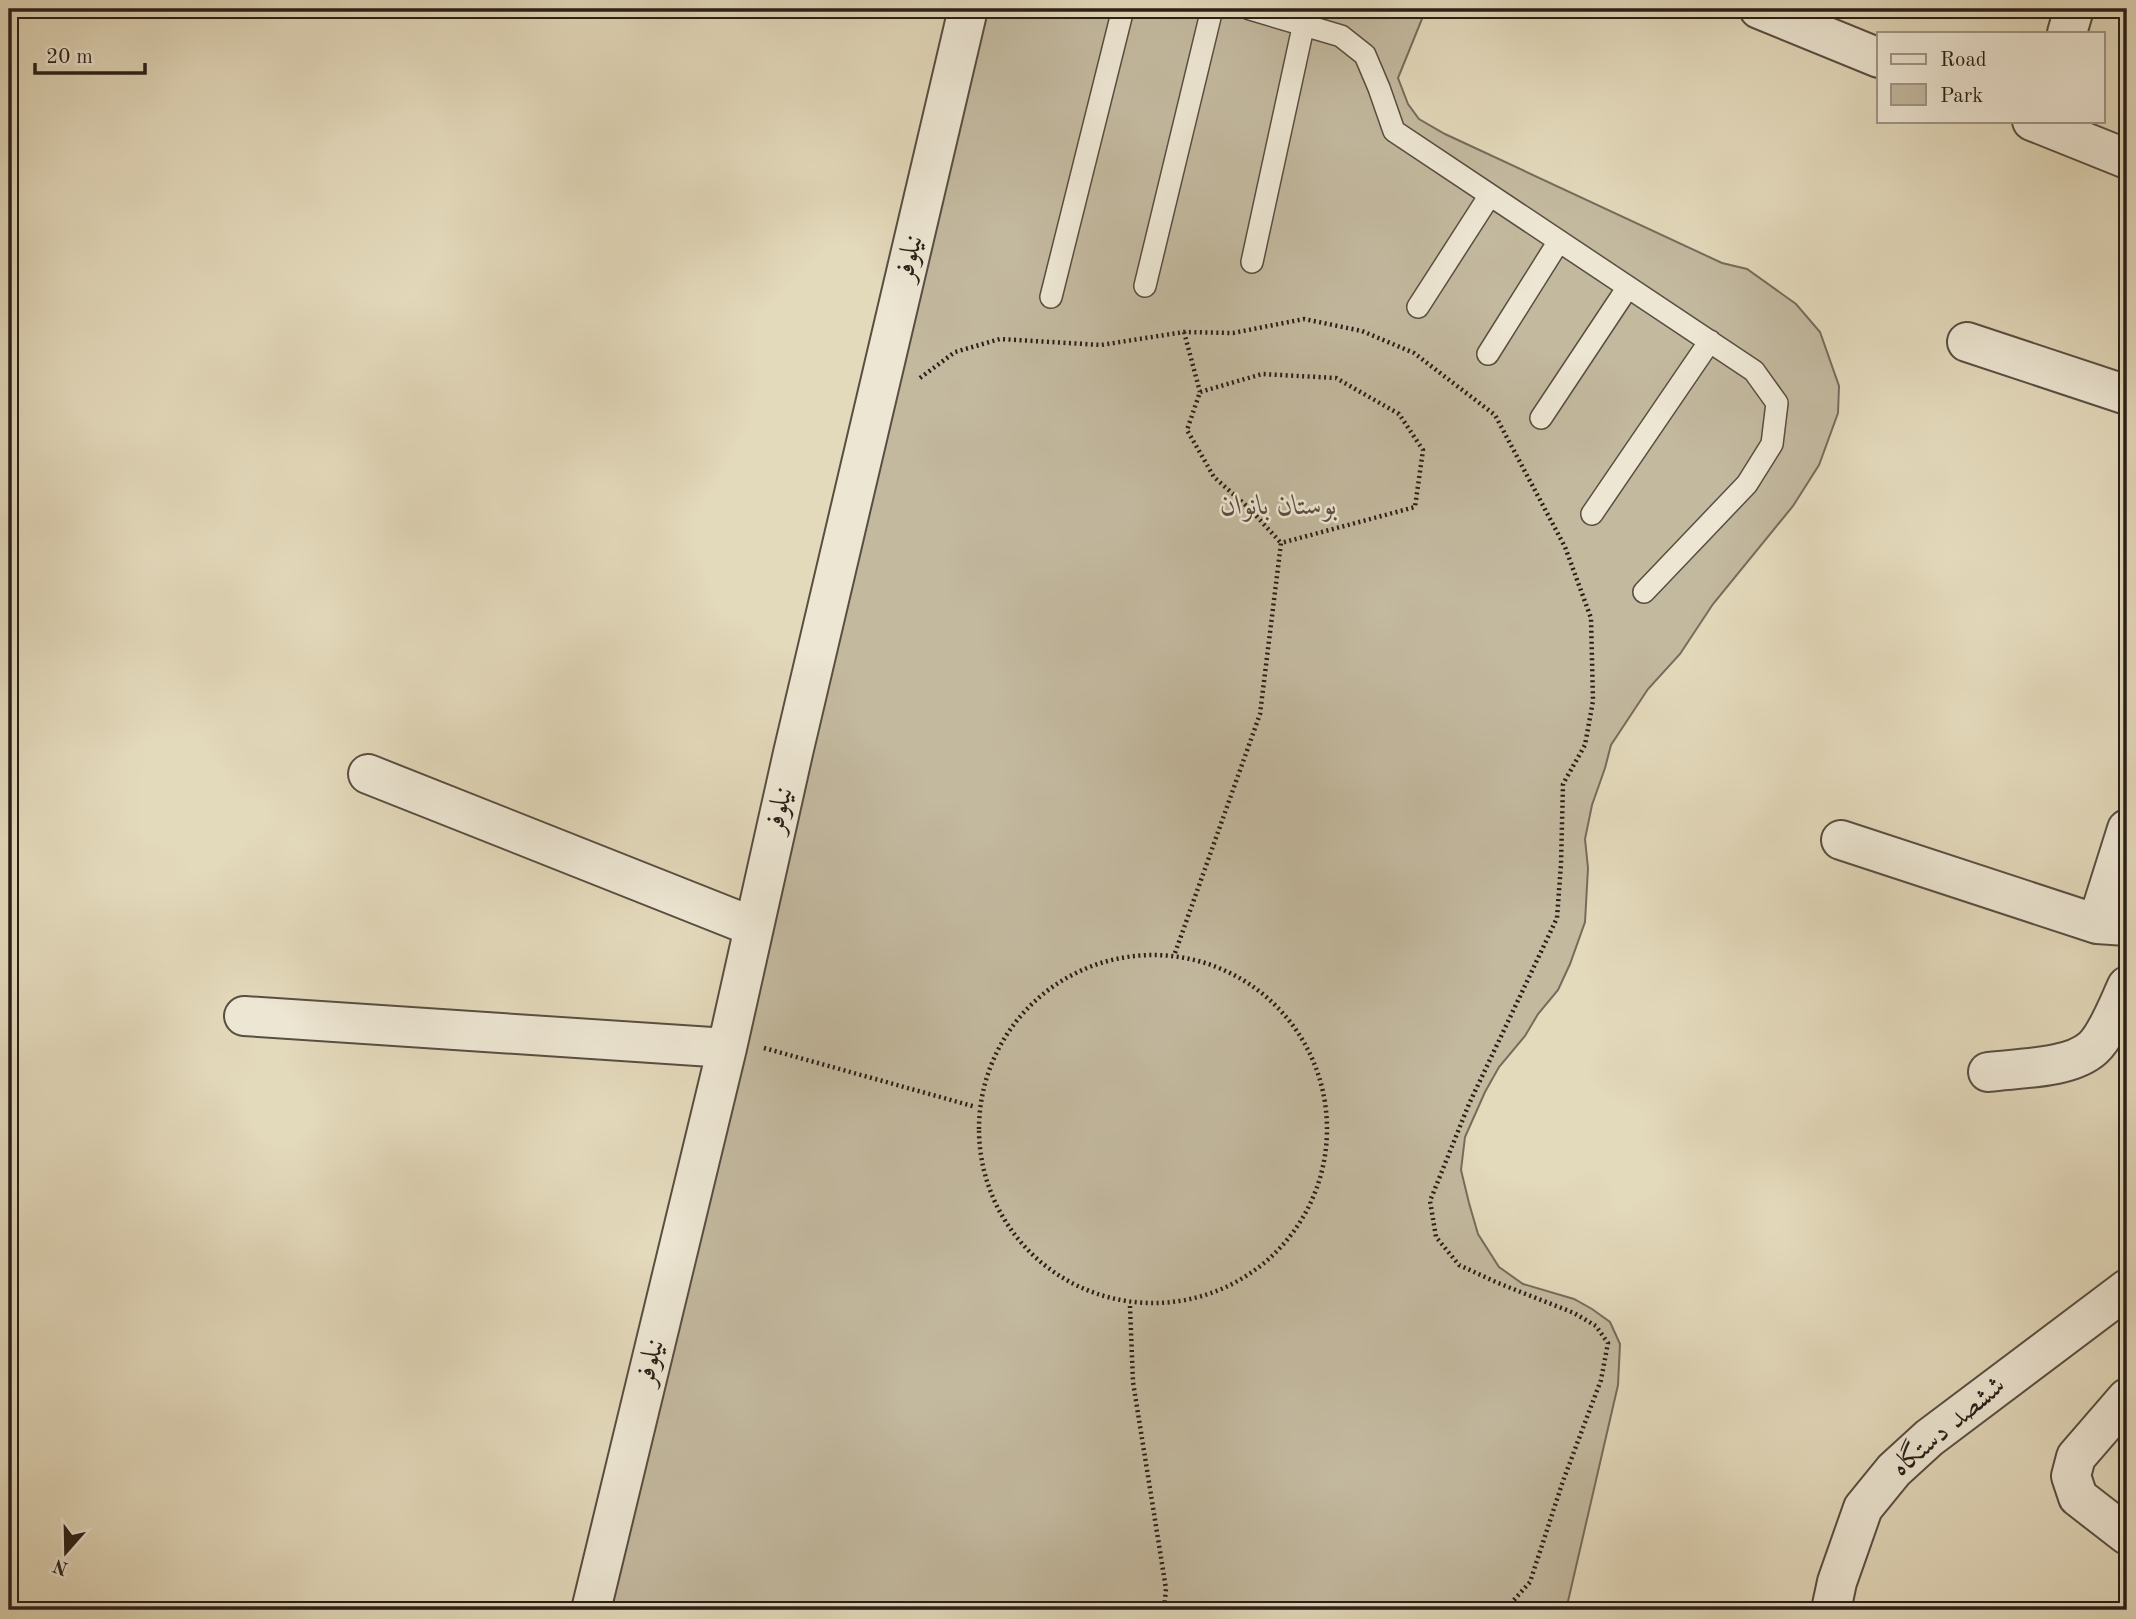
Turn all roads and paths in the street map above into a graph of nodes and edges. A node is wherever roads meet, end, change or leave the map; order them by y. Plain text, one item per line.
1 (968, 9) edge
2 (1123, 9) edge
3 (1212, 9) edge
4 (1250, 9) edge
5 (1759, 9) edge
6 (2074, 9) edge
7 (1305, 17) edge
8 (2067, 32) edge
9 (1877, 57) edge
10 (2039, 122) edge
11 (2127, 159) edge
12 (1490, 195) junction
13 (1559, 241) junction
14 (1252, 261) dead end
15 (1145, 286) dead end
16 (1628, 287) junction
17 (1051, 297) dead end
18 (1418, 307) dead end
19 (1184, 332) junction
20 (1710, 341) junction
21 (1967, 342) dead end
22 (1488, 354) dead end
23 (919, 378) dead end
24 (1200, 393) junction
25 (2127, 395) edge
26 (1541, 418) dead end
27 (1592, 514) dead end
28 (1280, 543) junction
29 (1644, 592) dead end
30 (368, 774) dead end
31 (2127, 829) edge
32 (1841, 840) dead end
33 (2112, 925) edge
34 (754, 926) junction
35 (1175, 953) junction
36 (2127, 953) edge
37 (2127, 986) edge
38 (244, 1016) dead end
39 (742, 1047) junction
40 (1988, 1072) dead end
41 (976, 1107) junction
42 (2127, 1289) edge
43 (1130, 1306) junction
44 (2127, 1398) edge
45 (2127, 1535) edge
46 (591, 1610) edge
47 (1164, 1610) edge
48 (1505, 1610) edge
49 (1831, 1610) edge

1 - 34 street, نیلوفر
2 - 17 lane
3 - 15 lane
4 - 7 lane
5 - 9 street
6 - 8 street
7 - 12 lane
7 - 14 lane
10 - 11 street
12 - 13 lane
12 - 18 lane
13 - 16 lane
13 - 22 lane
16 - 20 lane
16 - 26 lane
19 - 23 path
19 - 24 path
19 - 48 path
20 - 27 lane
20 - 29 lane
21 - 25 street
24 - 28 path
24 - 28 path
28 - 35 path
30 - 34 street
31 - 33 street
32 - 33 street
33 - 36 street
34 - 39 street, نیلوفر
35 - 41 path
35 - 43 path
37 - 40 street
38 - 39 street
39 - 41 path
39 - 46 street, نیلوفر
41 - 43 path
42 - 49 street, ششصد دستگاه
43 - 47 path
44 - 45 street

